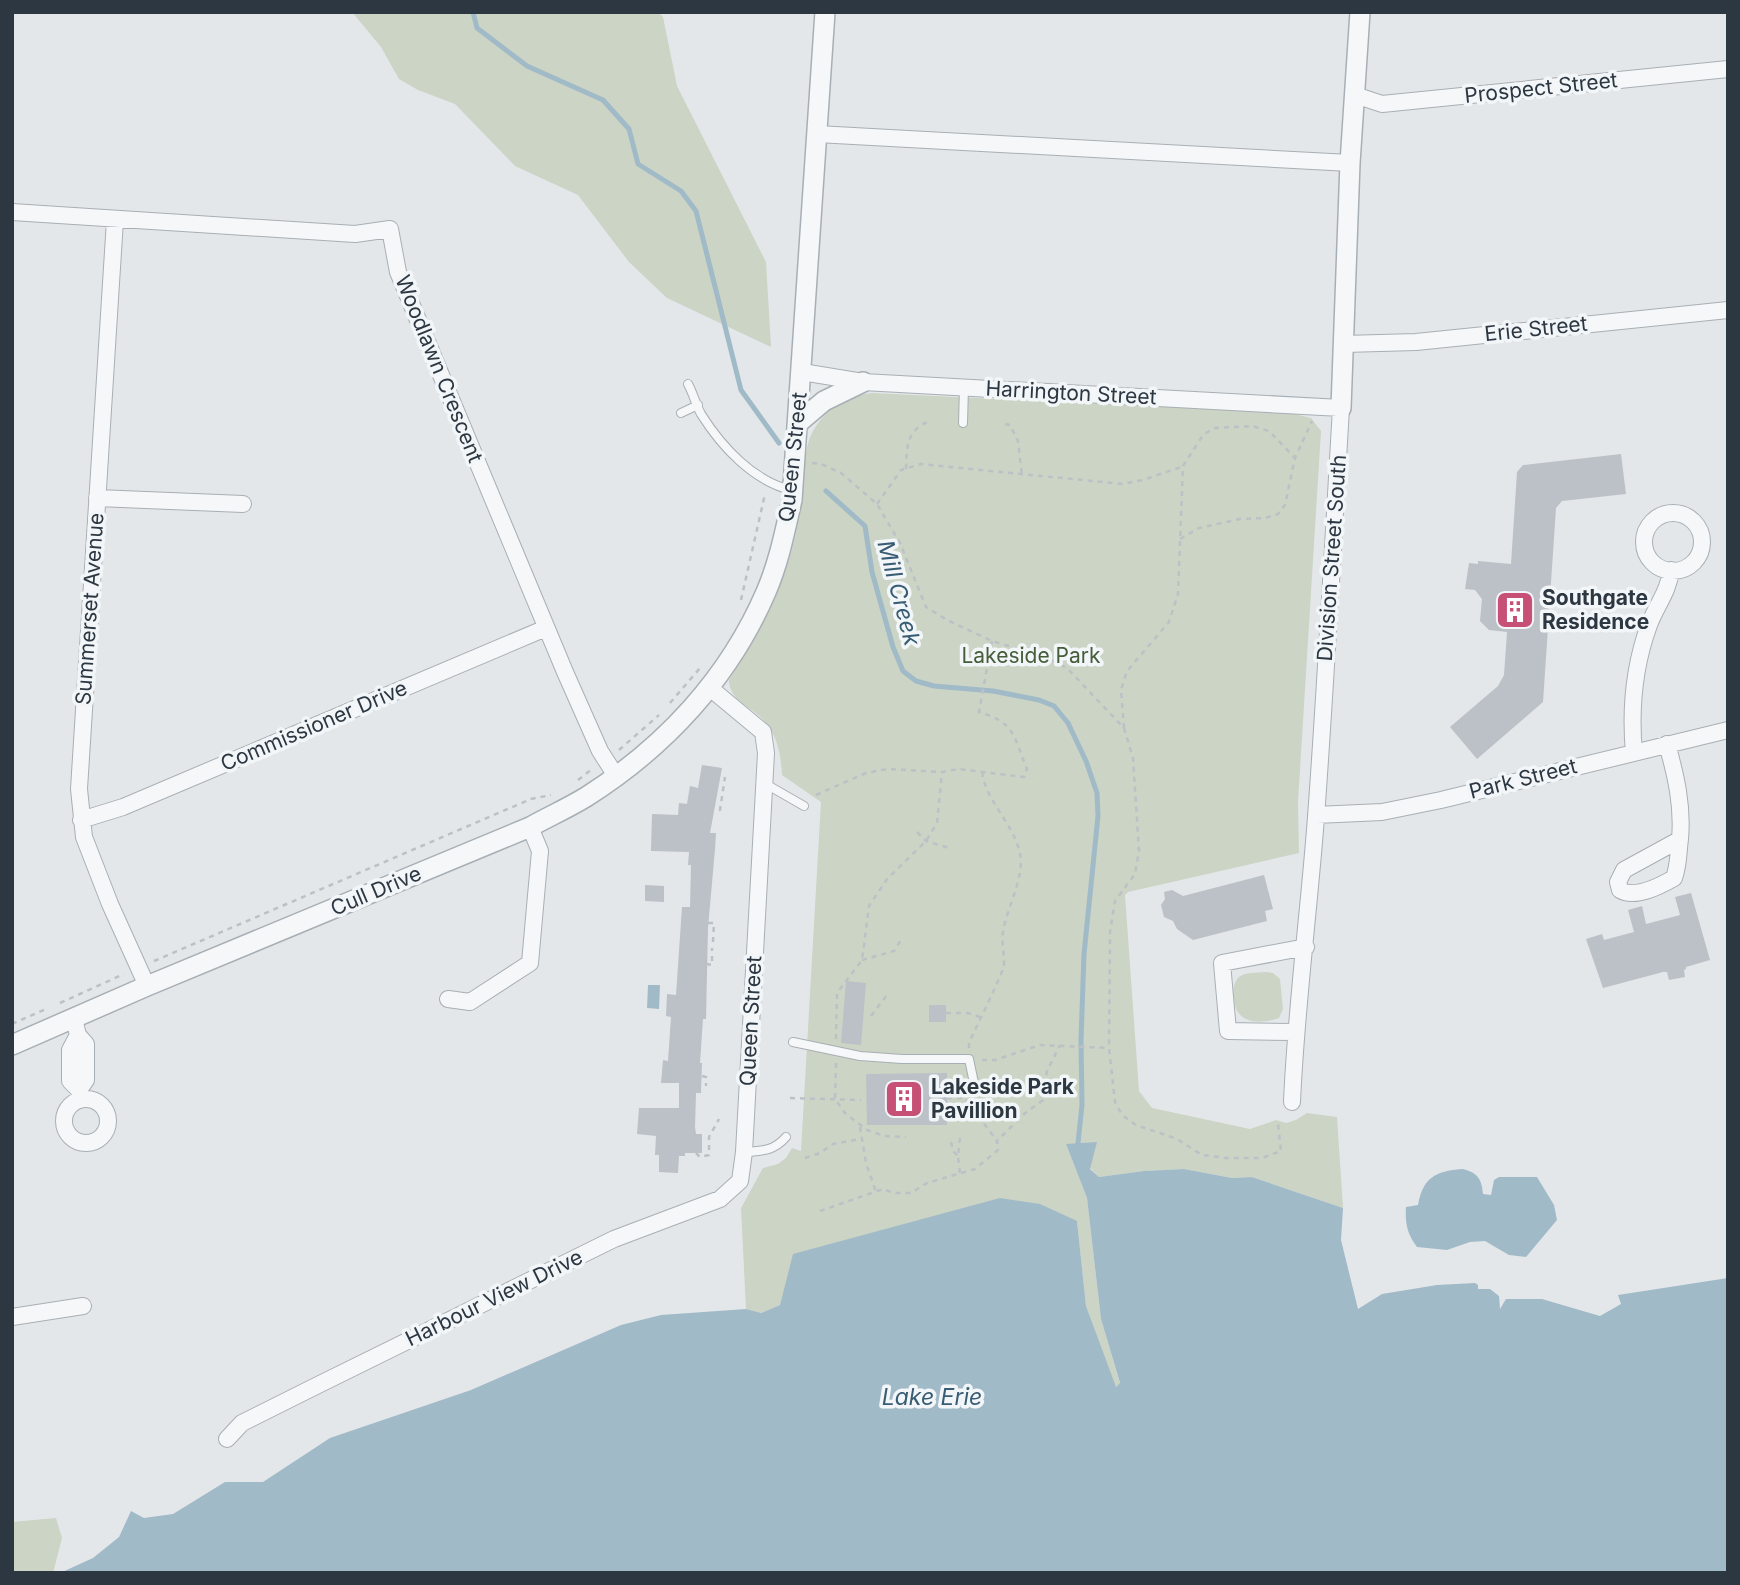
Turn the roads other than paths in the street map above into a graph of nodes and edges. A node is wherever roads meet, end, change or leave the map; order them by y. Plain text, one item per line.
1 (825, 12) edge
2 (1360, 12) edge
3 (1728, 69) edge
4 (1355, 95) junction
5 (817, 134) junction
6 (1350, 163) junction
7 (12, 212) edge
8 (115, 220) junction
9 (1728, 310) edge
10 (1344, 344) junction
11 (802, 372) junction
12 (863, 382) junction
13 (688, 383) dead end
14 (964, 387) junction
15 (698, 405) junction
16 (1341, 408) junction
17 (681, 414) dead end
18 (798, 423) junction
19 (963, 423) dead end
20 (793, 491) junction
21 (97, 498) junction
22 (243, 504) dead end
23 (1671, 570) dead end
24 (546, 628) junction
25 (710, 688) junction
26 (1728, 730) edge
27 (1667, 744) junction
28 (1634, 753) junction
29 (616, 776) junction
30 (764, 783) junction
31 (804, 806) dead end
32 (1316, 815) junction
33 (81, 820) junction
34 (530, 827) junction
35 (1679, 840) dead end
36 (1306, 947) junction
37 (147, 986) junction
38 (448, 999) dead end
39 (76, 1027) junction
40 (1295, 1032) junction
41 (793, 1042) dead end
42 (12, 1045) edge
43 (974, 1083) dead end
44 (80, 1094) dead end
45 (1292, 1102) dead end
46 (786, 1137) dead end
47 (744, 1152) junction
48 (83, 1306) dead end
49 (12, 1317) edge
50 (227, 1439) dead end

1 - 5 street, Queen Street
2 - 4 street, Division Street South
3 - 4 street, Prospect Street
4 - 6 street, Division Street South
5 - 6 street
5 - 11 street, Queen Street
6 - 10 street, Division Street South
7 - 8 street, Woodlawn Crescent
8 - 21 street, Summerset Avenue
8 - 24 street, Woodlawn Crescent
9 - 10 street, Erie Street
10 - 16 street, Division Street South
11 - 12 street, Harrington Street
11 - 18 street, Queen Street
12 - 14 street, Harrington Street
12 - 18 street
13 - 15 lane
14 - 16 street, Harrington Street
14 - 19 lane
15 - 17 lane
15 - 20 lane
16 - 32 street, Division Street South
18 - 20 street, Queen Street
20 - 25 street, Queen Street
21 - 22 street
21 - 33 street, Summerset Avenue
23 - 28 street
24 - 29 street, Woodlawn Crescent
24 - 33 street, Commissioner Drive
25 - 29 street, Cull Drive
25 - 30 street, Queen Street
26 - 27 street, Park Street
27 - 28 street, Park Street
27 - 35 street
28 - 32 street, Park Street
29 - 34 street, Cull Drive
30 - 31 lane
30 - 47 street, Queen Street
32 - 36 street, Division Street South
33 - 37 street, Summerset Avenue
34 - 37 street, Cull Drive
34 - 38 street
36 - 40 street, Division Street South
36 - 40 street
37 - 39 street, Cull Drive
39 - 42 street, Cull Drive
39 - 44 street
40 - 45 street, Division Street South
41 - 43 lane
46 - 47 lane
47 - 50 street, Harbour View Drive
48 - 49 street

